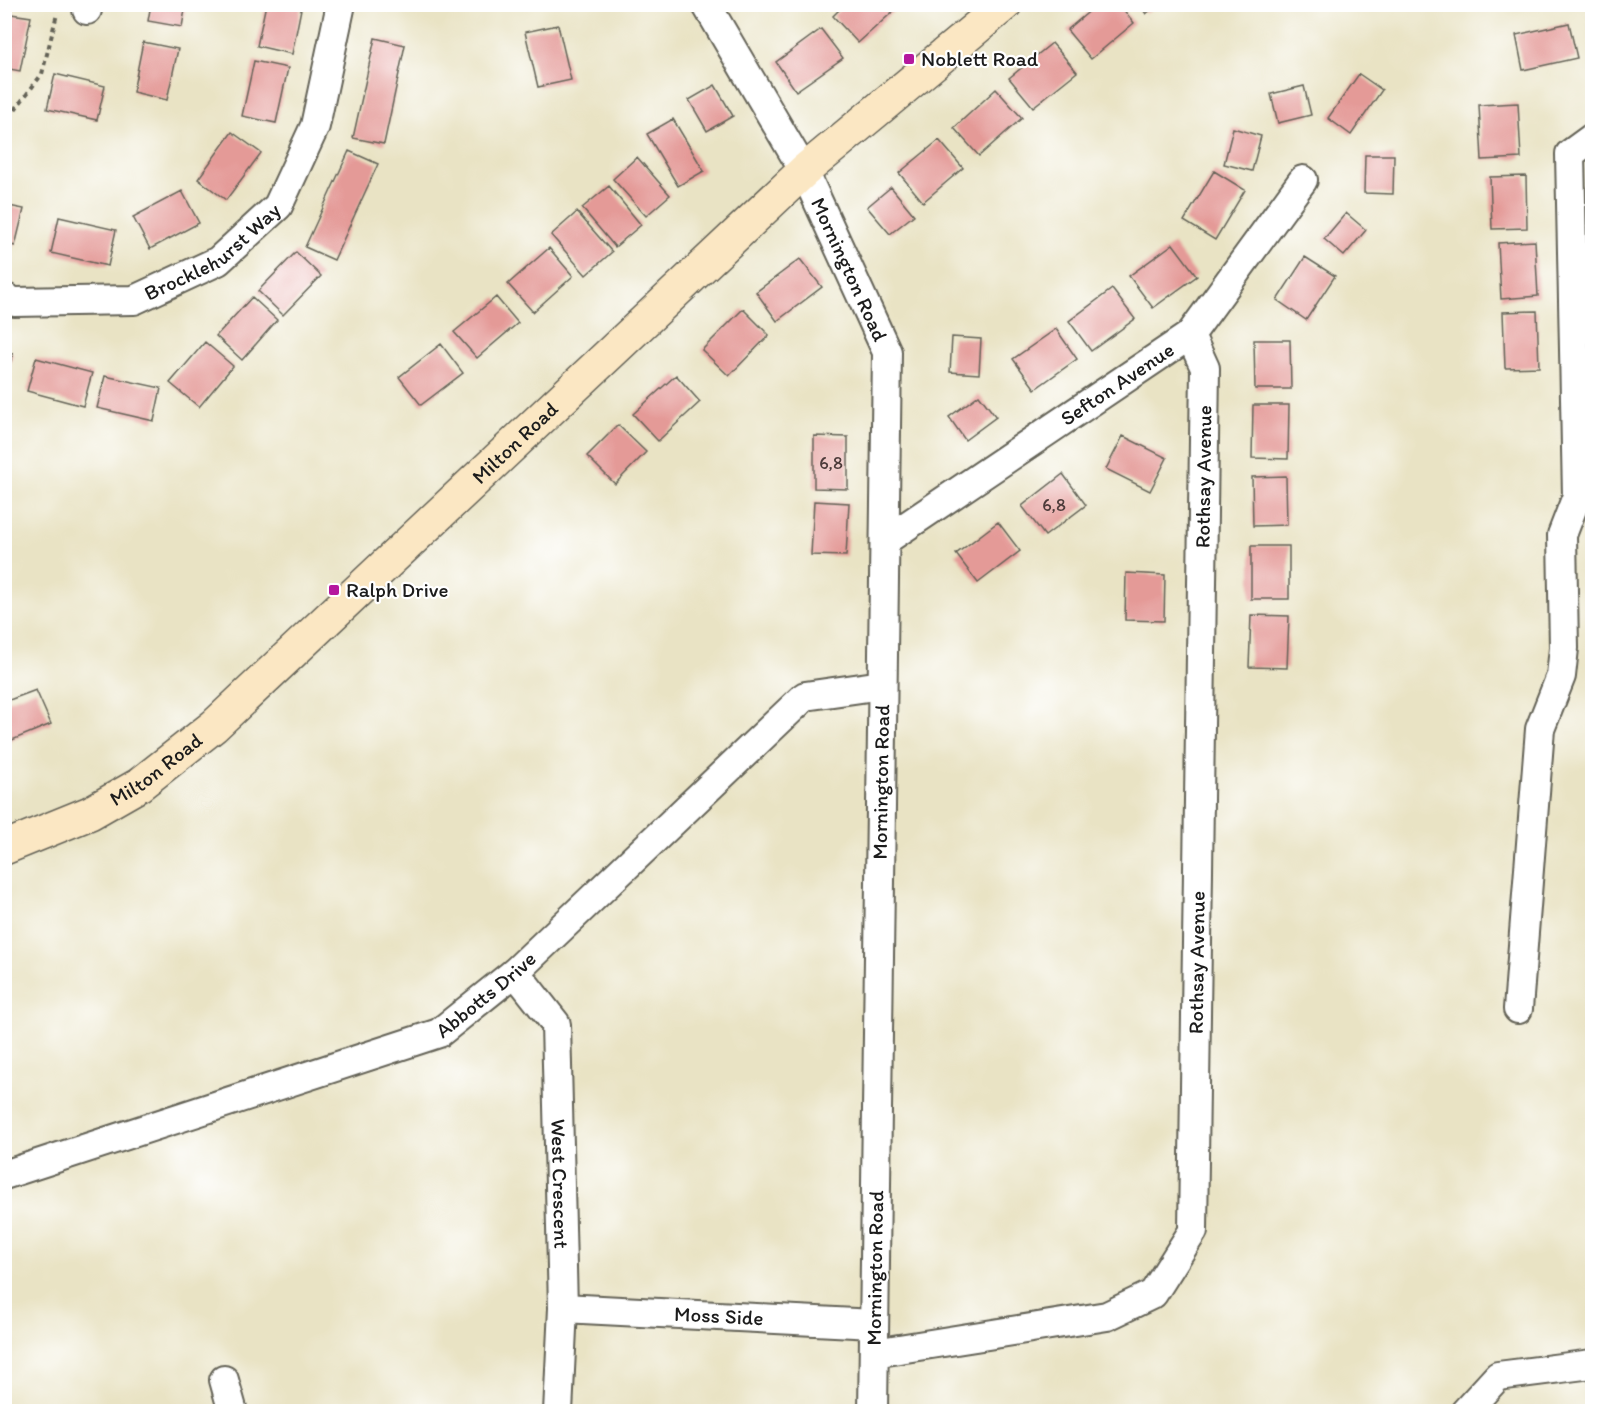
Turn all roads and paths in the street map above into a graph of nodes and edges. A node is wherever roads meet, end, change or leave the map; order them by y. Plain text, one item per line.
1 (341, 4) edge
2 (706, 4) edge
3 (1005, 4) edge
4 (87, 7) edge
5 (4, 124) edge
6 (1592, 138) edge
7 (804, 171) junction
8 (1303, 180) dead end
9 (4, 297) edge
10 (1190, 335) junction
11 (1585, 496) edge
12 (885, 540) junction
13 (882, 685) junction
14 (4, 848) edge
15 (515, 972) junction
16 (1518, 1009) dead end
17 (4, 1175) edge
18 (563, 1308) junction
19 (874, 1324) junction
20 (874, 1353) junction
21 (1593, 1364) edge
22 (224, 1380) dead end
23 (233, 1412) edge
24 (558, 1412) edge
25 (873, 1412) edge
26 (1465, 1412) edge

1 - 9 street, Brocklehurst Way
2 - 7 street
3 - 7 street, Milton Road
4 - 5 path
6 - 11 street
7 - 12 street, Mornington Road
7 - 14 street, Milton Road
8 - 10 street, Sefton Avenue
10 - 12 street, Sefton Avenue
10 - 20 street, Rothsay Avenue
11 - 16 street
12 - 13 street, Mornington Road
13 - 15 street, Abbotts Drive
13 - 19 street, Mornington Road
15 - 17 street, Abbotts Drive
15 - 18 street, West Crescent
18 - 19 street, Moss Side
18 - 24 street, West Crescent
19 - 20 street, Mornington Road
20 - 25 street, Mornington Road
21 - 26 street
22 - 23 street

